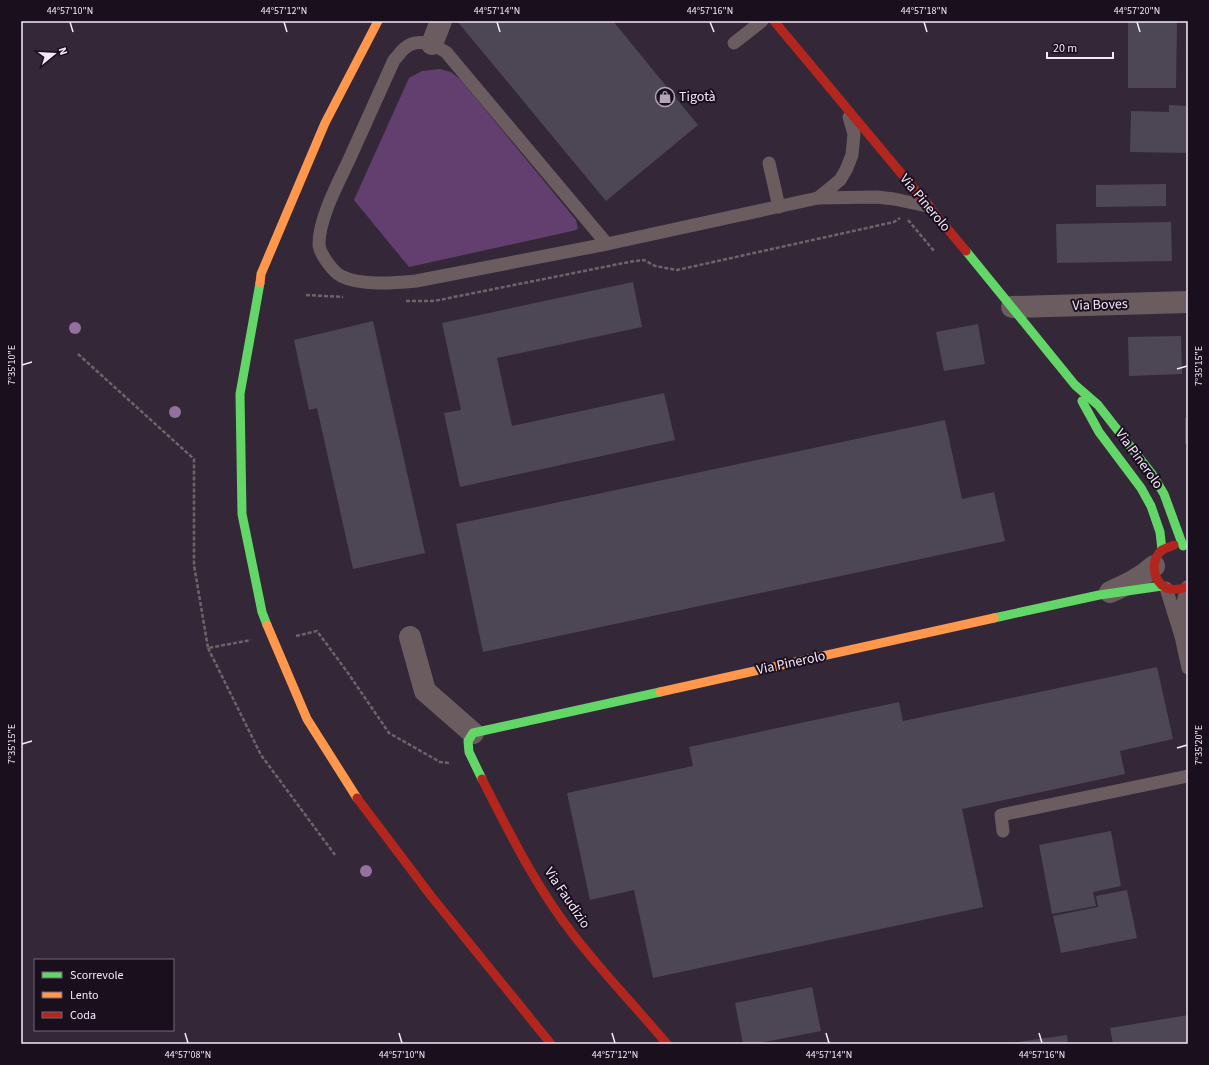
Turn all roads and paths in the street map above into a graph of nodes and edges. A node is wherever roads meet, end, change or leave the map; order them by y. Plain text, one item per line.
1 (378, 21) edge
2 (441, 21) edge
3 (762, 21) edge
4 (774, 21) edge
5 (734, 43) dead end
6 (432, 44) junction
7 (846, 107) junction
8 (769, 163) dead end
9 (818, 198) junction
10 (927, 206) junction
11 (779, 207) junction
12 (896, 213) dead end
13 (904, 215) junction
14 (607, 244) junction
15 (936, 253) dead end
16 (306, 295) dead end
17 (346, 297) dead end
18 (401, 301) dead end
19 (1188, 302) edge
20 (1012, 308) junction
21 (1075, 386) junction
22 (1186, 546) edge
23 (1161, 572) junction
24 (1187, 587) edge
25 (1108, 593) joint
26 (1181, 636) junction
27 (410, 637) dead end
28 (208, 648) dead end
29 (1188, 668) edge
30 (471, 742) junction
31 (1188, 776) edge
32 (1004, 831) dead end
33 (335, 855) dead end
34 (551, 1044) edge
35 (667, 1044) edge

1 - 34 main road
2 - 6 street
3 - 5 lane
4 - 7 main road, Via Pinerolo
6 - 14 lane
6 - 14 lane
7 - 9 lane
7 - 10 main road, Via Pinerolo
8 - 11 lane
9 - 10 lane
9 - 11 lane
10 - 20 main road, Via Pinerolo
11 - 14 lane
12 - 13 path
13 - 15 path
13 - 18 path
16 - 17 path
19 - 20 street, Via Boves
20 - 21 main road, Via Pinerolo
21 - 22 main road, Via Pinerolo
21 - 23 main road, Via Pinerolo
22 - 23 main road, Via Pinerolo
23 - 24 main road
23 - 25 street, Via Pinerolo
23 - 26 lane
24 - 26 lane
25 - 30 main road, Via Pinerolo
26 - 29 lane
27 - 30 street
28 - 33 path
30 - 35 main road, Via Faudizio
31 - 32 lane

